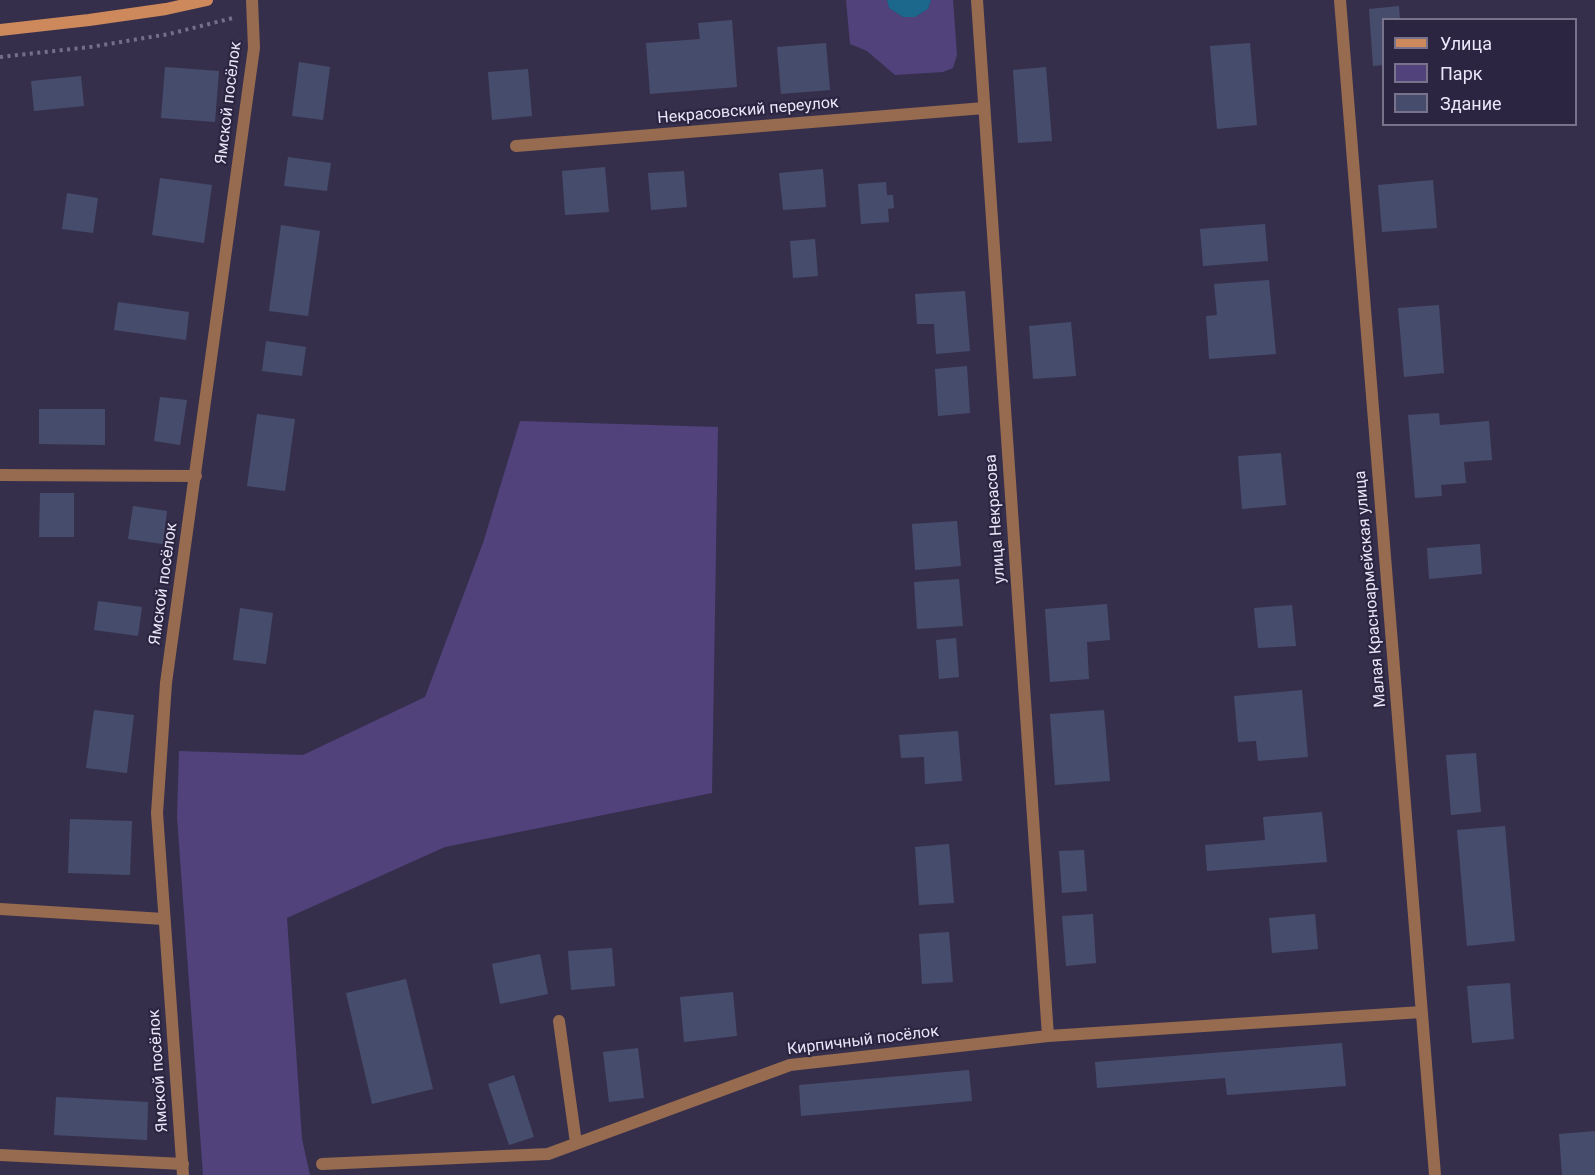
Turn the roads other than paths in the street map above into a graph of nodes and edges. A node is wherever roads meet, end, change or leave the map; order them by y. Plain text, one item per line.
1 (207, 0) edge
2 (252, 0) edge
3 (976, 0) edge
4 (1340, 0) edge
5 (0, 30) edge
6 (984, 108) junction
7 (516, 146) dead end
8 (0, 475) edge
9 (196, 476) junction
10 (0, 909) edge
11 (165, 919) junction
12 (1422, 1012) junction
13 (559, 1021) dead end
14 (1048, 1036) junction
15 (576, 1143) junction
16 (0, 1155) edge
17 (322, 1164) dead end
18 (183, 1170) edge
19 (1435, 1175) edge

1 - 5 main road
2 - 9 street, Ямской посёлок
3 - 6 street, улица Некрасова
4 - 12 street, Малая Красноармейская улица
6 - 7 street, Некрасовский переулок
6 - 14 street, улица Некрасова
8 - 9 street
9 - 11 street, Ямской посёлок
10 - 11 street
11 - 18 street, Ямской посёлок
12 - 14 street, Кирпичный посёлок
12 - 19 street, Малая Красноармейская улица
13 - 15 street
14 - 15 street, Кирпичный посёлок
15 - 17 street, Кирпичный посёлок
16 - 18 street

